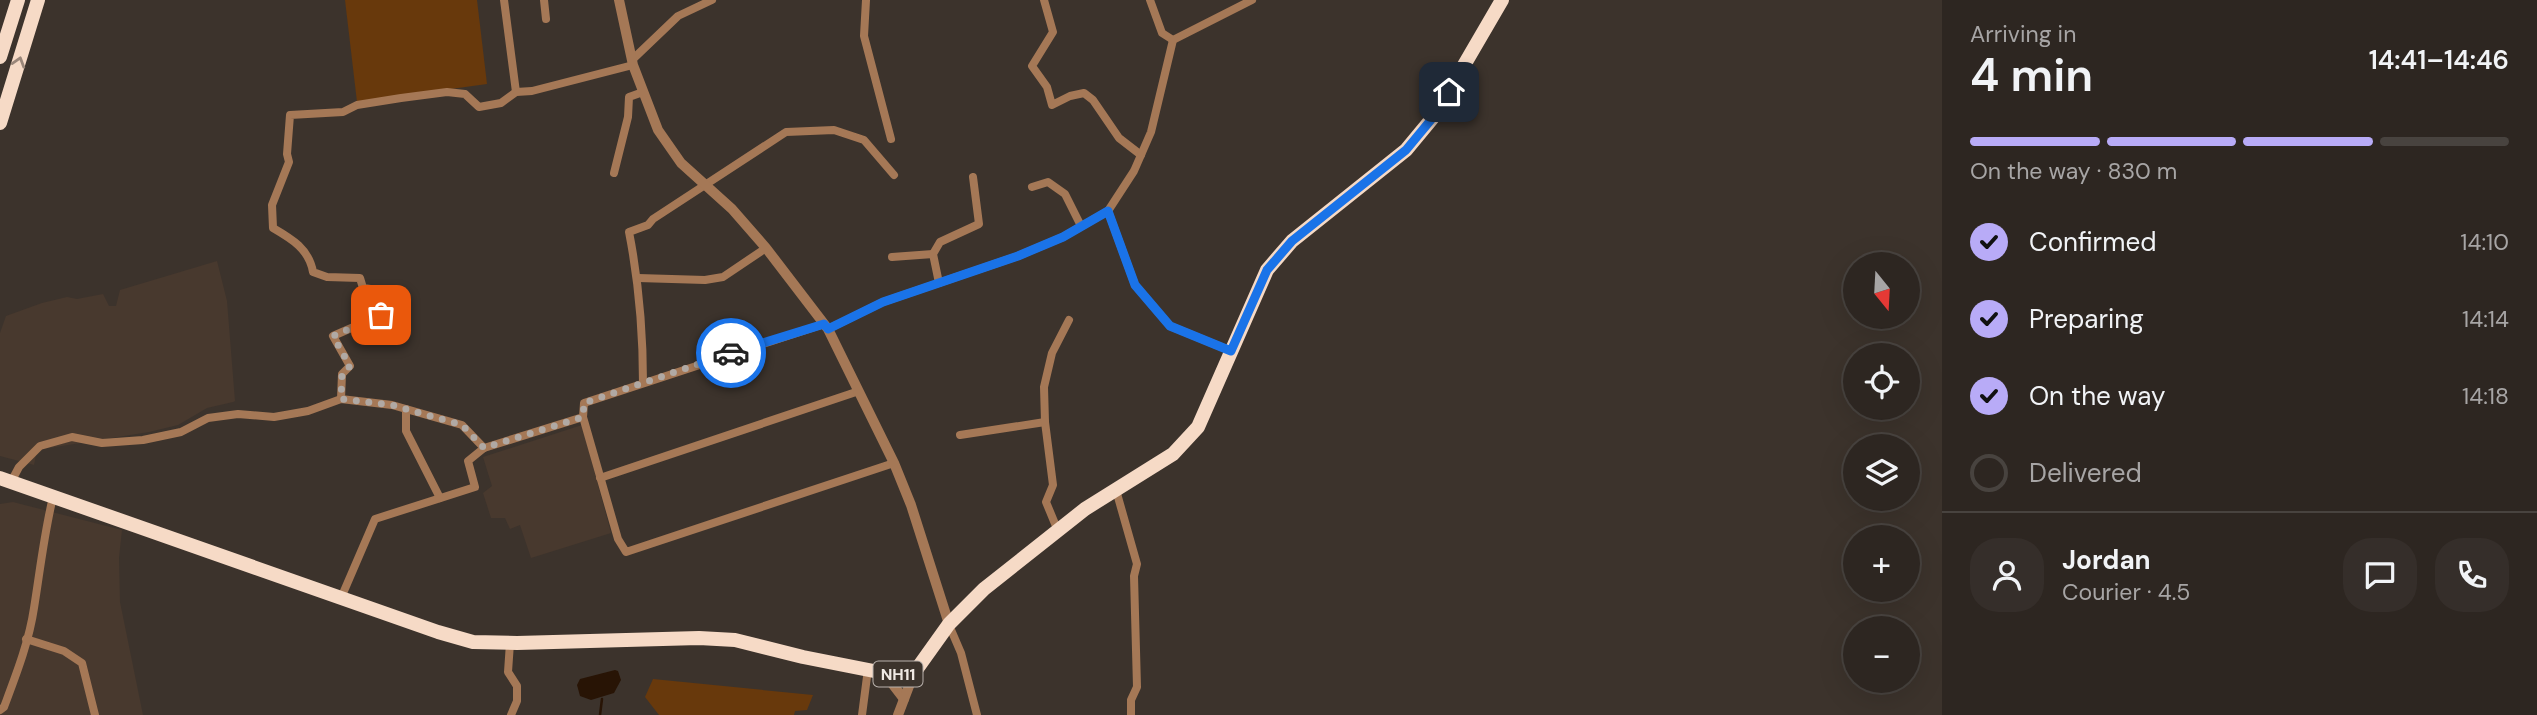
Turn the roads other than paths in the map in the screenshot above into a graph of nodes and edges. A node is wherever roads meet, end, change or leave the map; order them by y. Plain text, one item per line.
1 (18, 0) edge
2 (38, 0) edge
3 (504, 0) edge
4 (544, 0) edge
5 (619, 0) edge
6 (712, 0) edge
7 (866, 0) edge
8 (1044, 0) edge
9 (1150, 0) edge
10 (1252, 0) edge
11 (1502, 0) edge
12 (546, 19) dead end
13 (1172, 40) junction
14 (0, 57) edge
15 (633, 62) junction
16 (516, 92) junction
17 (643, 92) junction
18 (0, 123) edge
19 (891, 139) dead end
20 (1141, 155) junction
21 (614, 173) dead end
22 (894, 175) dead end
23 (974, 177) dead end
24 (705, 184) junction
25 (1032, 187) dead end
26 (1108, 211) junction
27 (1081, 226) junction
28 (766, 248) junction
29 (933, 254) junction
30 (892, 257) dead end
31 (638, 278) junction
32 (939, 283) junction
33 (1069, 320) dead end
34 (826, 326) junction
35 (1231, 351) junction
36 (643, 383) junction
37 (859, 391) junction
38 (341, 399) junction
39 (406, 409) junction
40 (583, 417) junction
41 (1045, 422) junction
42 (960, 435) dead end
43 (484, 448) junction
44 (894, 463) junction
45 (600, 478) junction
46 (6, 480) edge
47 (1116, 490) junction
48 (53, 497) junction
49 (440, 498) junction
50 (1058, 531) junction
51 (341, 598) junction
52 (948, 624) junction
53 (26, 639) junction
54 (510, 643) junction
55 (868, 669) junction
56 (884, 673) junction
57 (914, 673) junction
58 (904, 699) junction
59 (0, 710) edge
60 (95, 715) edge
61 (512, 715) edge
62 (862, 715) edge
63 (898, 715) edge
64 (977, 715) edge
65 (1131, 715) edge

1 - 14 highway
18 -> 2 highway
3 - 16 street
4 - 12 street
5 - 15 street
6 - 15 street
7 - 19 street
8 - 20 street
9 - 13 street
10 - 13 street
11 - 35 highway, NH11
13 - 20 street
15 - 16 street
15 - 17 street
16 - 38 street
17 - 21 street
17 - 24 street
20 - 26 street
22 - 24 street
23 - 29 street
24 - 28 street
24 - 31 street
25 - 27 street
26 - 27 street
26 - 35 street
27 - 32 street
28 - 31 street
28 - 34 street
29 - 30 street
29 - 32 street
31 - 36 street
32 - 34 street
33 - 41 street
34 - 36 street
34 - 37 street
35 - 47 highway, NH11
36 - 40 street
37 - 44 street
37 - 45 street
38 - 39 street
38 - 46 street
39 - 43 street
39 - 49 street
40 - 43 street
40 - 45 street
41 - 42 street
41 - 50 street
43 - 49 street
44 - 45 street
44 - 52 street
46 - 48 highway, NH11
47 - 50 highway, NH11
47 - 65 street
48 - 51 highway, NH11
48 - 53 street
49 - 51 street
50 - 52 highway, NH11
51 - 54 highway, NH11
52 - 57 highway, NH11
52 - 64 street
53 - 59 street
53 - 60 street
54 - 55 highway, NH11
54 - 61 street
55 - 56 highway, NH11
55 - 62 street
56 - 57 highway, NH11
56 - 58 street
57 - 58 street
58 - 63 street

